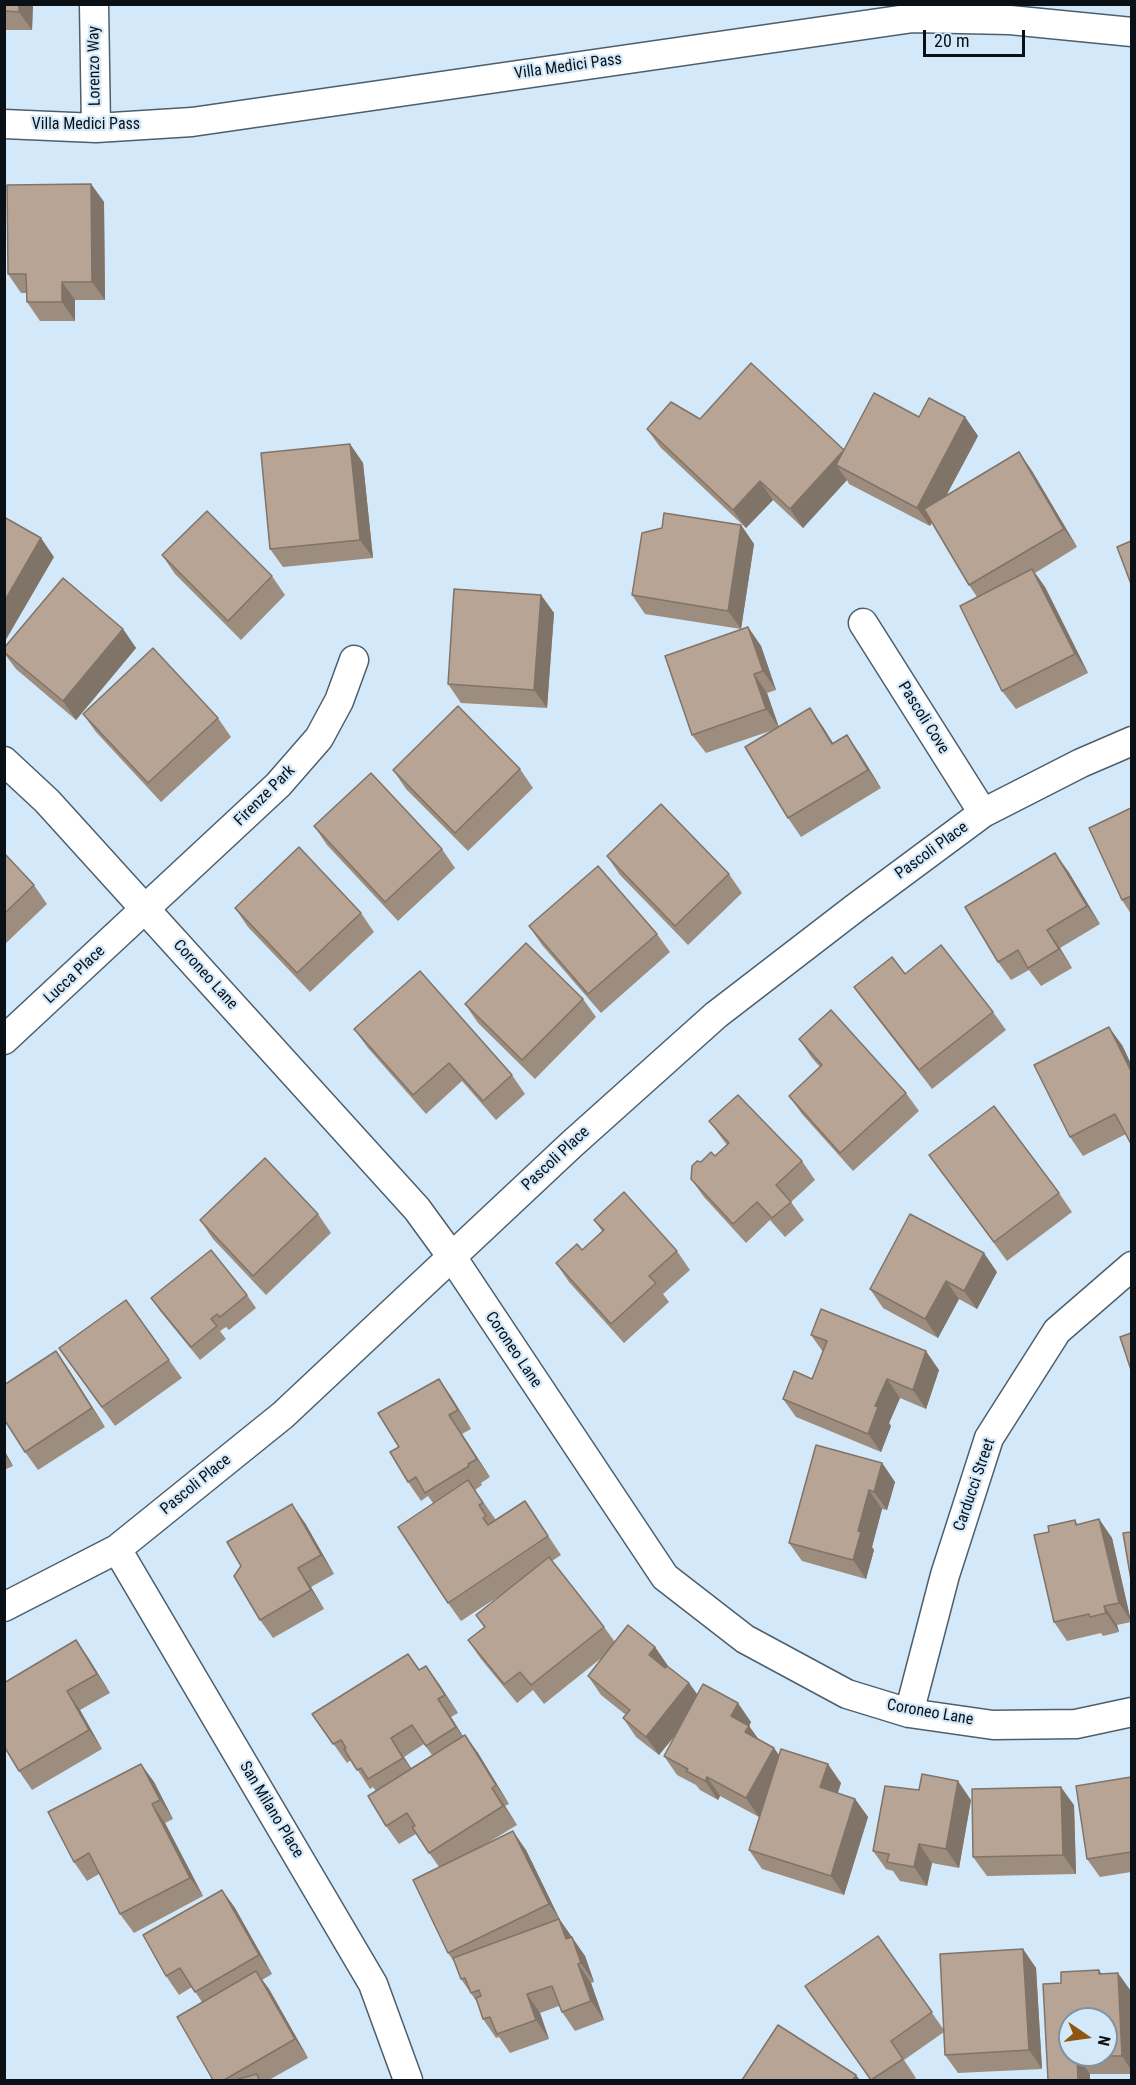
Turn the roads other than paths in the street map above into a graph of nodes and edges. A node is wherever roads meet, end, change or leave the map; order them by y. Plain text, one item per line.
1 (94, 4) edge
2 (1131, 32) edge
3 (4, 124) edge
4 (96, 128) junction
5 (864, 622) dead end
6 (354, 660) dead end
7 (1131, 741) edge
8 (4, 761) edge
9 (983, 813) junction
10 (146, 910) junction
11 (4, 1040) edge
12 (452, 1257) junction
13 (1131, 1266) edge
14 (117, 1549) junction
15 (4, 1607) edge
16 (1131, 1712) edge
17 (909, 1713) junction
18 (408, 2080) edge

1 - 4 street, Lorenzo Way
2 - 4 street, Villa Medici Pass
3 - 4 street, Villa Medici Pass
5 - 9 street, Pascoli Cove
6 - 10 street, Firenze Park
7 - 9 street, Pascoli Place
8 - 10 street, Coroneo Lane
9 - 12 street, Pascoli Place
10 - 11 street, Lucca Place
10 - 12 street, Coroneo Lane
12 - 14 street, Pascoli Place
12 - 17 street, Coroneo Lane
13 - 17 street, Carducci Street
14 - 15 street, Pascoli Place
14 - 18 street, San Milano Place
16 - 17 street, Coroneo Lane

